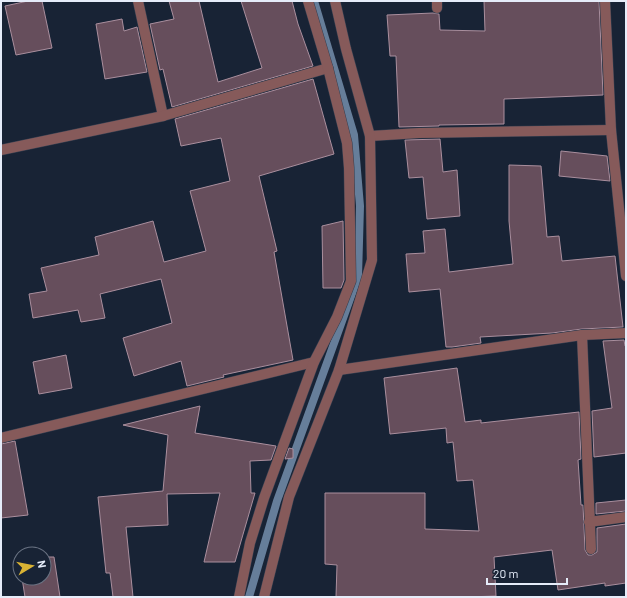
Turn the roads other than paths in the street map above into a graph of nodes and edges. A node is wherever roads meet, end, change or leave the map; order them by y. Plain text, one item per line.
1 (138, 1) edge
2 (308, 1) edge
3 (335, 1) edge
4 (605, 1) edge
5 (328, 68) junction
6 (163, 116) junction
7 (611, 130) junction
8 (370, 136) junction
9 (1, 150) edge
10 (626, 276) edge
11 (626, 332) edge
12 (582, 335) junction
13 (314, 362) junction
14 (338, 370) junction
15 (1, 438) edge
16 (626, 517) edge
17 (589, 522) junction
18 (591, 549) dead end
19 (239, 597) edge
20 (264, 597) edge

1 - 6 street
2 - 5 street
3 - 8 street
4 - 7 street
5 - 6 street
5 - 13 street
6 - 9 street
7 - 8 street
7 - 10 street
8 - 14 street
11 - 12 street
12 - 14 street
12 - 17 street
13 - 15 street
13 - 19 street
14 - 20 street
16 - 17 street
17 - 18 street

